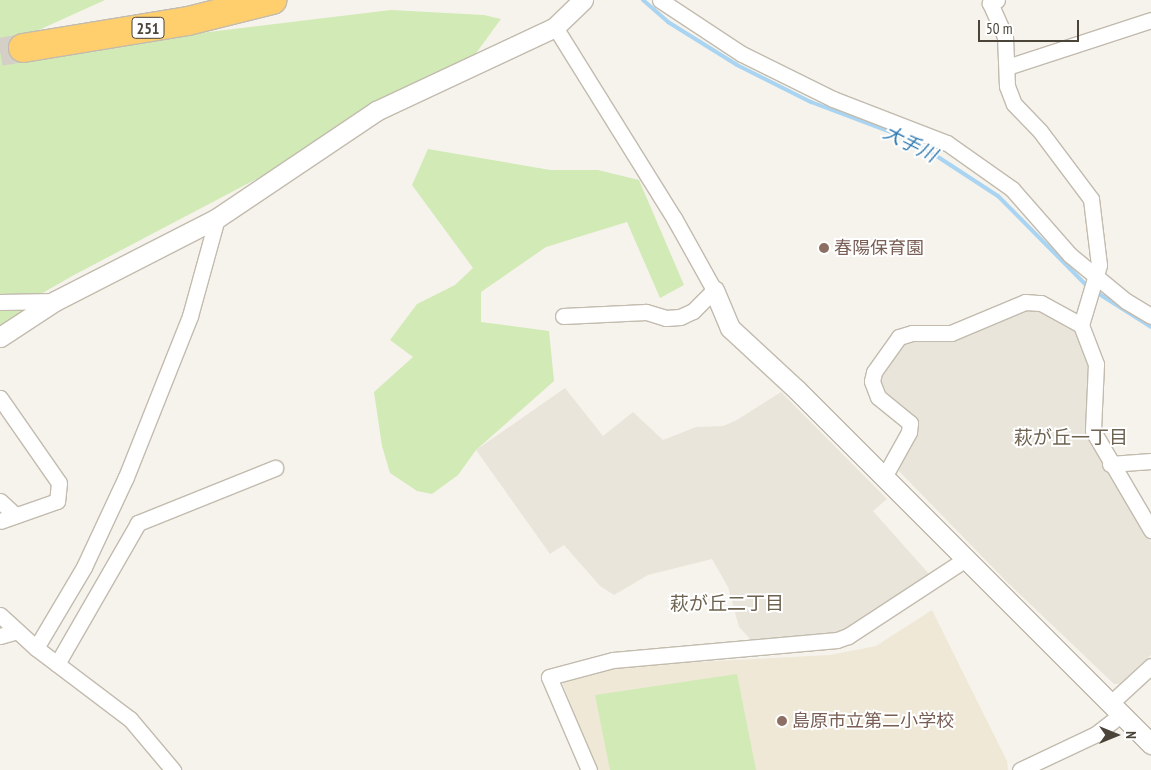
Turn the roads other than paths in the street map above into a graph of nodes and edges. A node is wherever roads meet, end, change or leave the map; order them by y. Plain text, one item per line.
1 (272, 0) edge
2 (583, 0) edge
3 (660, 0) edge
4 (997, 0) edge
5 (1151, 20) edge
6 (555, 28) junction
7 (23, 48) tunnel mouth
8 (1007, 67) junction
9 (217, 218) junction
10 (1093, 285) junction
11 (714, 290) junction
12 (55, 301) junction
13 (0, 302) edge
14 (563, 316) dead end
15 (1151, 316) edge
16 (1081, 325) junction
17 (0, 337) edge
18 (0, 398) edge
19 (1151, 461) edge
20 (1110, 464) junction
21 (275, 468) dead end
22 (884, 477) junction
23 (0, 501) edge
24 (15, 515) junction
25 (0, 521) edge
26 (1151, 530) edge
27 (967, 558) junction
28 (0, 615) edge
29 (17, 631) junction
30 (0, 636) edge
31 (36, 648) junction
32 (57, 664) junction
33 (1151, 666) edge
34 (1117, 707) junction
35 (1151, 744) edge
36 (174, 770) edge
37 (589, 770) edge
38 (1020, 770) edge

1 - 7 highway, 251
2 - 6 street
3 - 10 street
4 - 8 street
5 - 8 street
6 - 9 street
6 - 11 street
8 - 10 street
9 - 12 street
9 - 31 street
10 - 15 street
10 - 16 street
11 - 14 street
11 - 22 street
12 - 13 street
12 - 17 street
16 - 20 street
16 - 22 street
18 - 24 street
19 - 20 street
20 - 26 street
21 - 32 street
22 - 27 street
23 - 24 street
24 - 25 street
27 - 34 street
27 - 37 street
28 - 29 street
29 - 30 street
29 - 31 street
31 - 32 street
32 - 36 street
33 - 34 street
34 - 35 street
34 - 38 street

